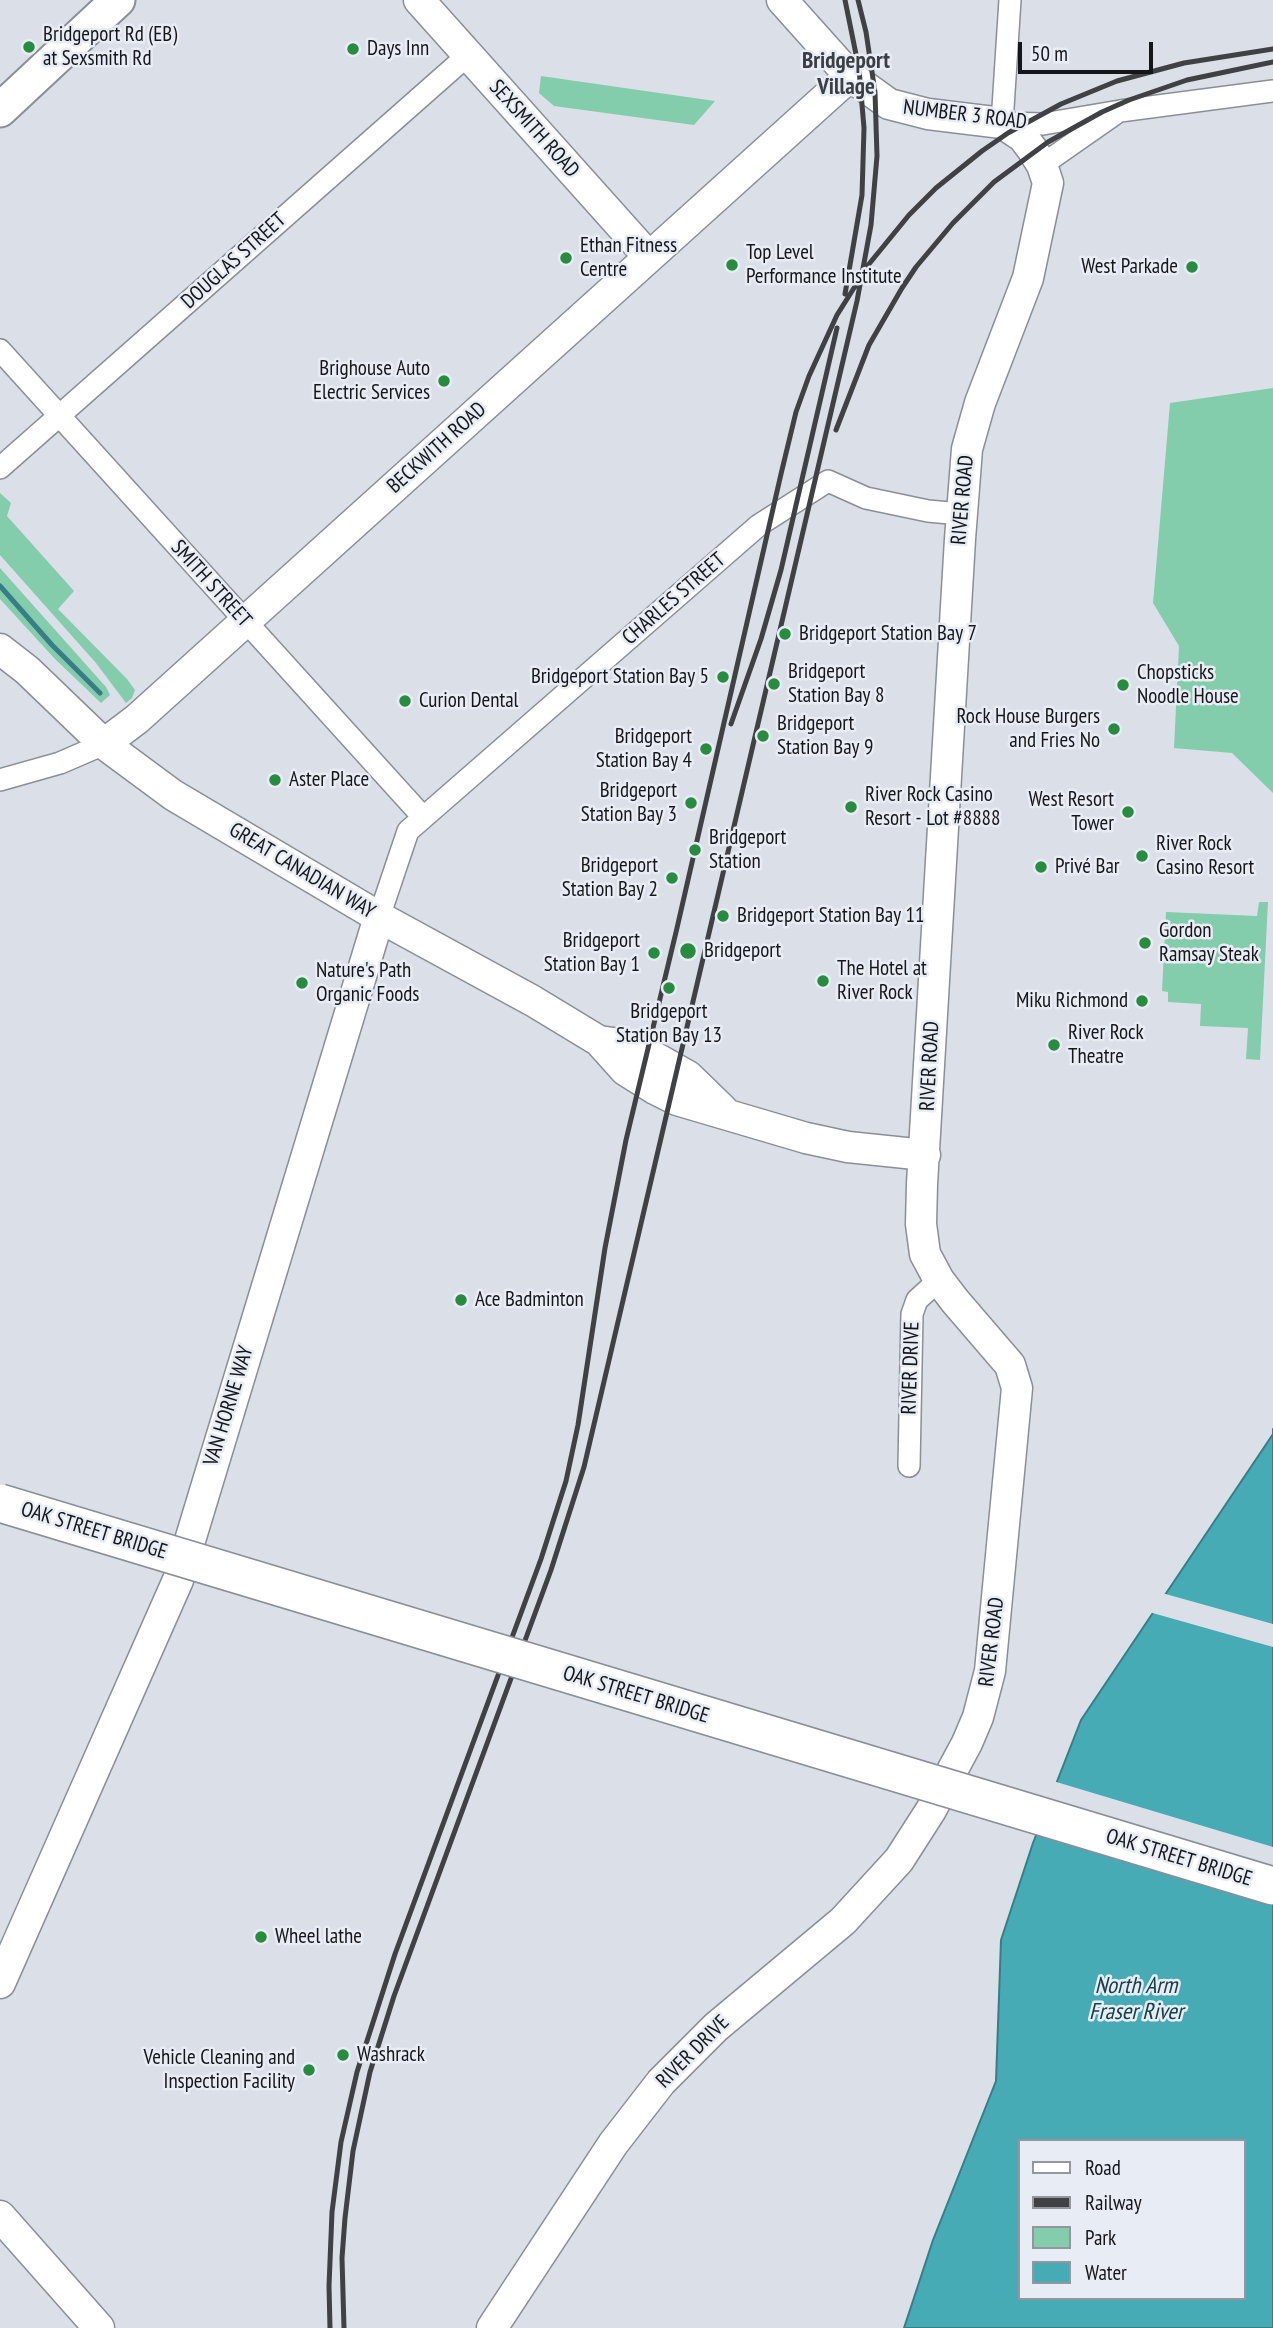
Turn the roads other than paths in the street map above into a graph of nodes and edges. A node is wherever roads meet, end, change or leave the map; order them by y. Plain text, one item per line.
1 (118, 0) edge
2 (419, 0) edge
3 (782, 0) edge
4 (1010, 0) edge
5 (468, 55) junction
6 (850, 76) junction
7 (1273, 91) edge
8 (0, 110) edge
9 (1119, 111) junction
10 (1002, 123) junction
11 (1042, 165) junction
12 (649, 257) junction
13 (0, 350) edge
14 (59, 415) junction
15 (0, 468) edge
16 (961, 514) junction
17 (245, 621) junction
18 (0, 632) edge
19 (0, 649) edge
20 (27, 670) junction
21 (104, 744) junction
22 (0, 780) edge
23 (423, 817) junction
24 (379, 917) junction
25 (925, 1155) junction
26 (939, 1280) junction
27 (909, 1466) dead end
28 (0, 1483) edge
29 (0, 1503) edge
30 (932, 1810) joint
31 (1273, 1866) edge
32 (1273, 1886) edge
33 (0, 1983) edge
34 (0, 2216) edge
35 (99, 2328) edge
36 (492, 2328) edge

1 - 8 main road
2 - 5 street, SEXSMITH ROAD
3 - 6 street, NUMBER 3 ROAD
4 - 10 street
5 - 12 street, SEXSMITH ROAD
5 - 14 street, DOUGLAS STREET
6 - 10 street, NUMBER 3 ROAD
6 - 12 street, BECKWITH ROAD
7 - 9 street, NUMBER 3 ROAD
9 - 10 street, NUMBER 3 ROAD
9 - 11 street
10 - 11 street
11 - 16 street, RIVER ROAD
12 - 17 street, BECKWITH ROAD
13 - 14 street, SMITH STREET
14 - 15 street, DOUGLAS STREET
14 - 17 street, SMITH STREET
16 - 23 street, CHARLES STREET
16 - 25 street, RIVER ROAD
17 - 21 street, BECKWITH ROAD
17 - 23 street, SMITH STREET
18 - 20 street, GREAT CANADIAN WAY
19 - 20 street, GREAT CANADIAN WAY
20 - 21 street, GREAT CANADIAN WAY
21 - 22 street, BECKWITH ROAD
21 - 24 street, GREAT CANADIAN WAY
23 - 24 street, VAN HORNE WAY
24 - 25 street, GREAT CANADIAN WAY
24 - 33 street, VAN HORNE WAY
25 - 26 street, RIVER ROAD
26 - 27 street, RIVER DRIVE
26 - 30 street, RIVER ROAD
28 - 31 highway, OAK STREET BRIDGE
29 - 32 highway, OAK STREET BRIDGE, bridge
30 - 36 street, RIVER DRIVE
34 - 35 street

